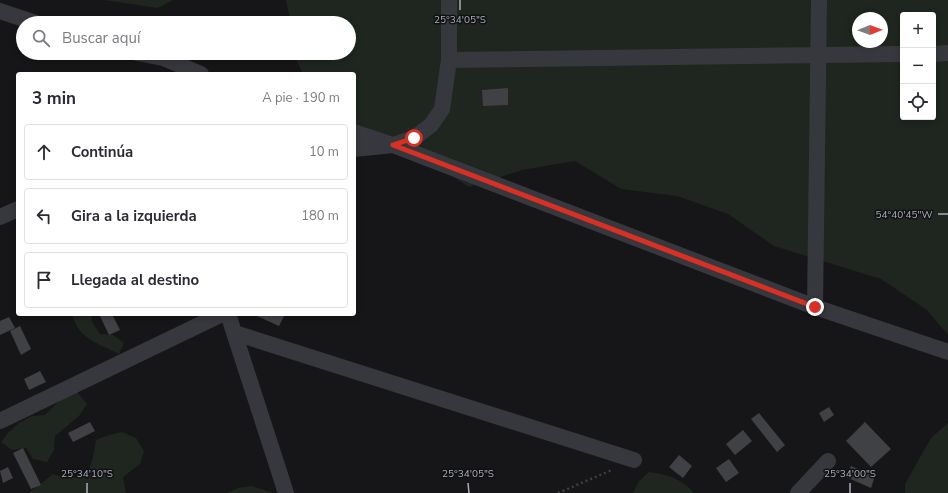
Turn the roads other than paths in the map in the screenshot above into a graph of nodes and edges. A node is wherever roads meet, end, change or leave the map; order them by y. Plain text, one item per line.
1 (448, 0) edge
2 (819, 0) edge
3 (0, 11) edge
4 (16, 16) edge
5 (948, 53) edge
6 (900, 54) edge
7 (936, 54) edge
8 (818, 55) junction
9 (168, 60) edge
10 (449, 60) junction
11 (196, 72) edge
12 (356, 133) edge
13 (393, 145) junction
14 (356, 149) edge
15 (16, 210) edge
16 (0, 217) edge
17 (815, 307) junction
18 (218, 316) edge
19 (229, 316) edge
20 (235, 333) junction
21 (948, 352) edge
22 (0, 421) edge
23 (634, 460) road end
24 (828, 461) dead end
25 (286, 493) edge
26 (798, 493) edge

1 - 10 street
2 - 8 street
3 - 4 street
5 - 7 street
6 - 8 street
8 - 10 street
8 - 17 street
9 - 11 street
10 - 13 street
12 - 13 street
13 - 14 street
13 - 17 street
15 - 16 street
17 - 21 street
18 - 22 street
19 - 20 street
20 - 23 street
20 - 25 street
24 - 26 street

